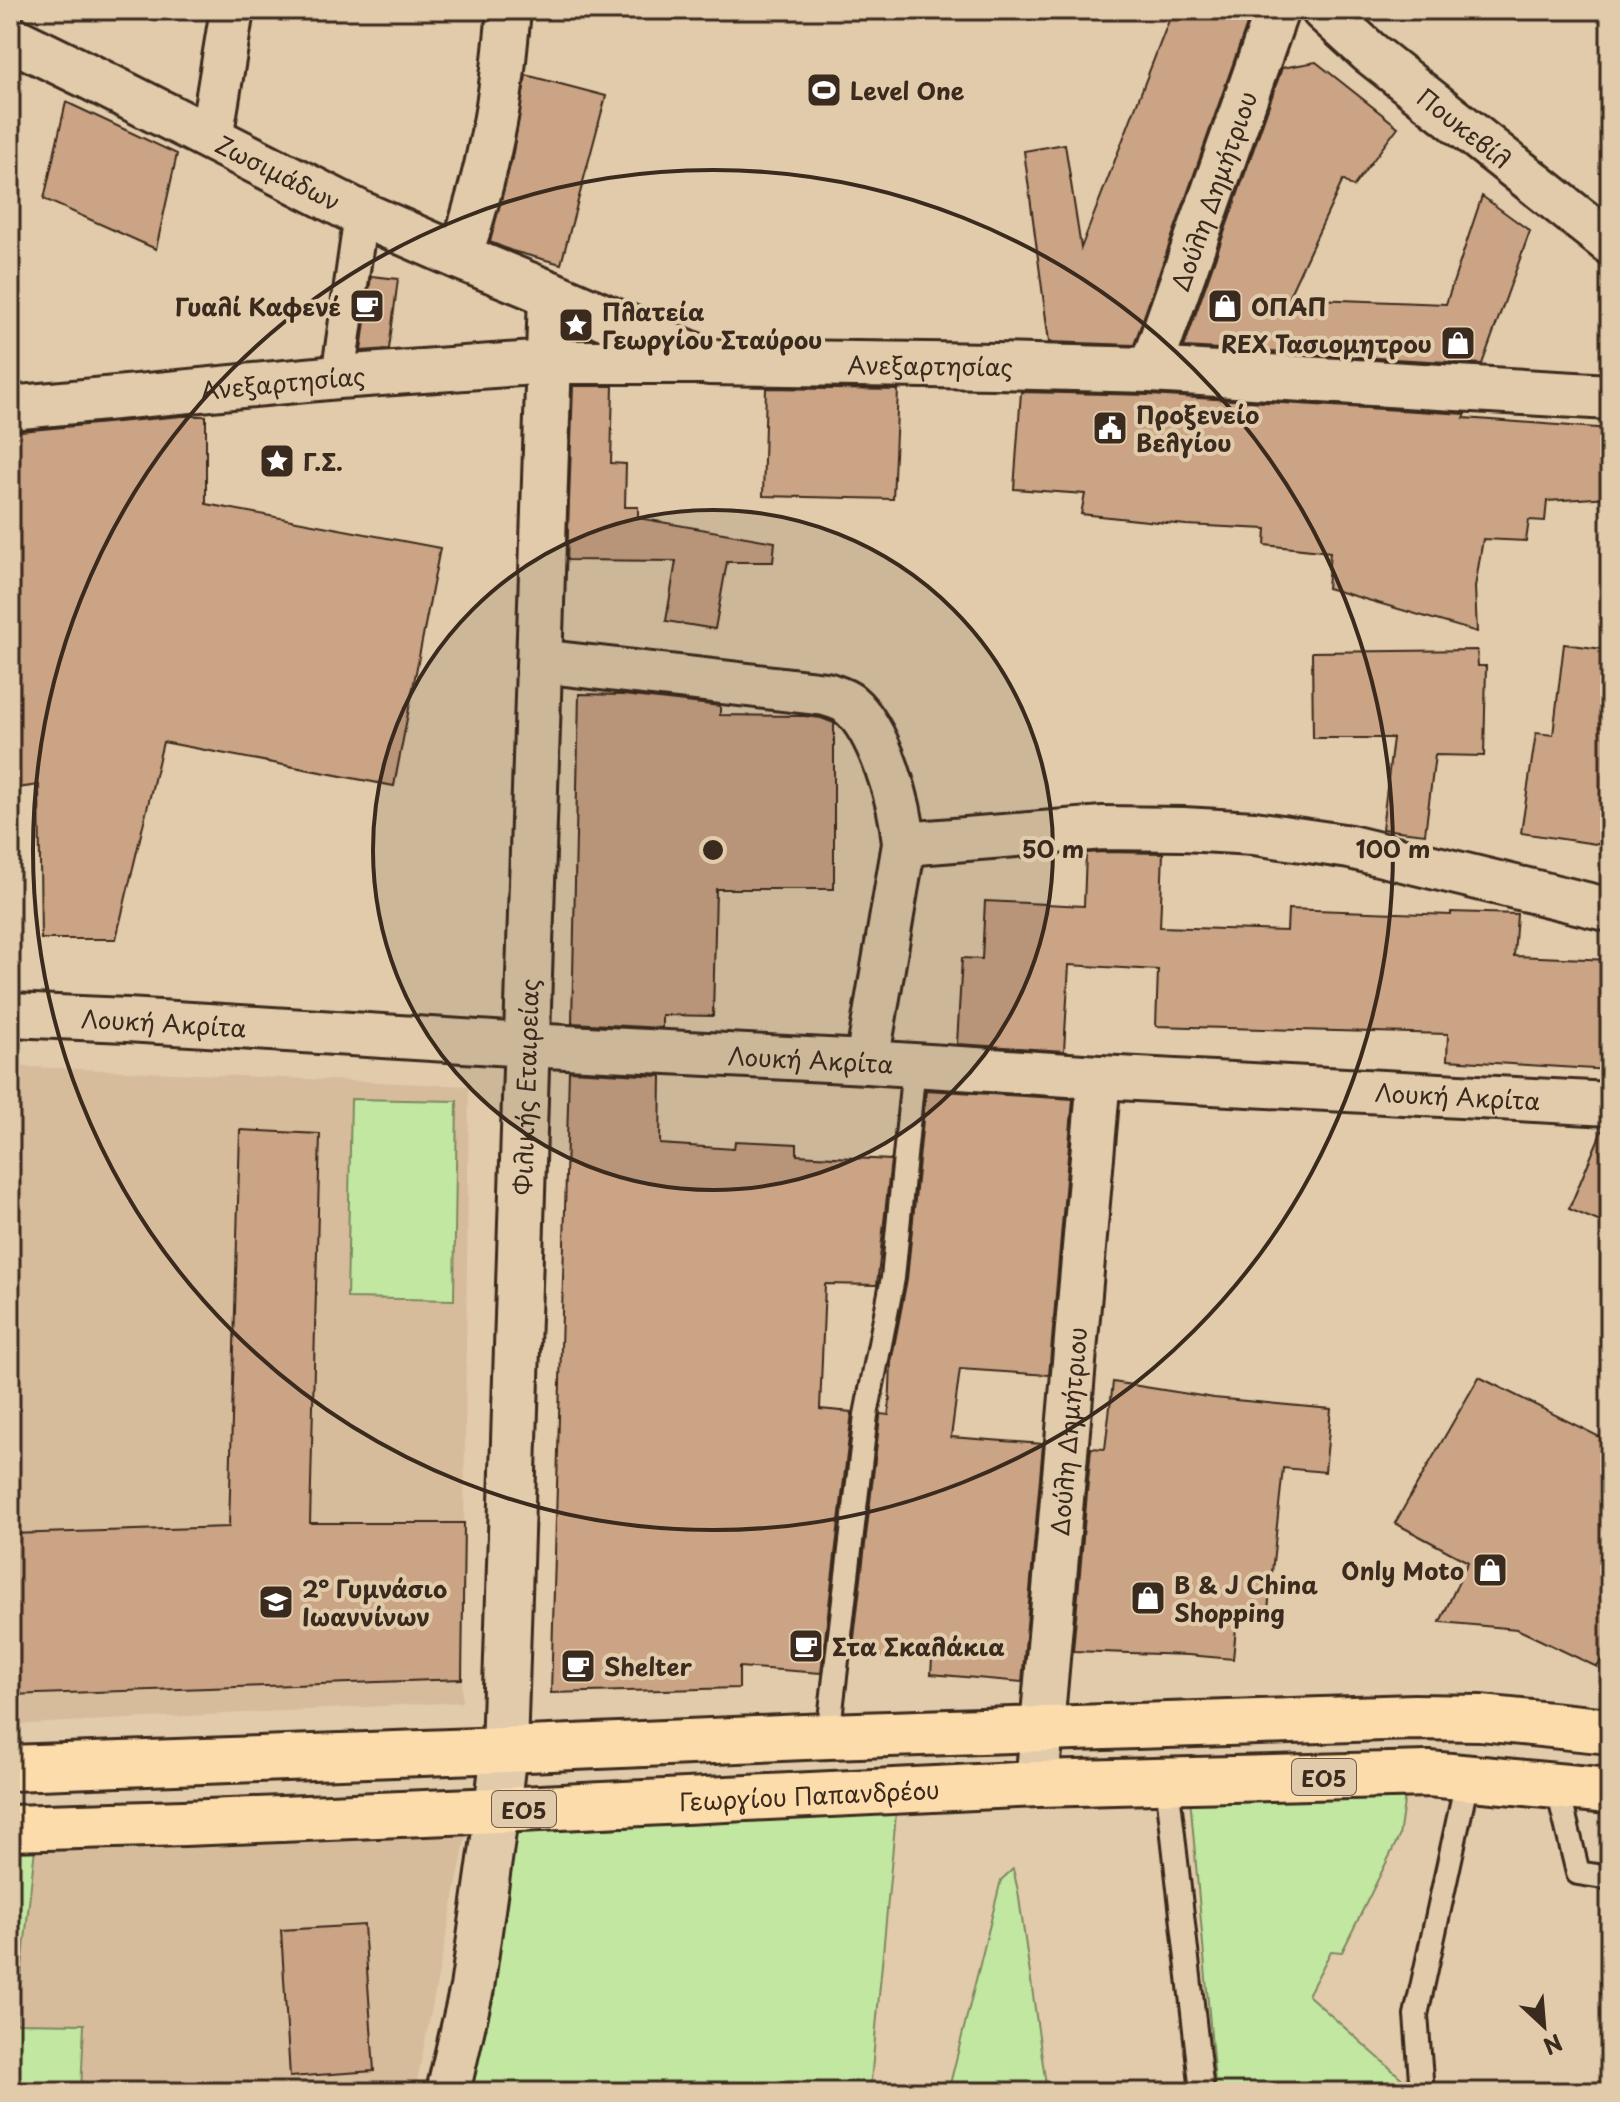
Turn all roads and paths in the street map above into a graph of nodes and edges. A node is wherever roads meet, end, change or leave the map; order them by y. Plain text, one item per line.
1 (232, 10) edge
2 (509, 10) edge
3 (1277, 10) edge
4 (1323, 10) edge
5 (10, 38) edge
6 (211, 138) junction
7 (361, 214) junction
8 (1610, 243) edge
9 (460, 257) junction
10 (551, 294) junction
11 (549, 362) junction
12 (709, 362) junction
13 (1150, 370) junction
14 (338, 377) junction
15 (1610, 397) edge
16 (10, 408) edge
17 (539, 661) junction
18 (904, 844) junction
19 (1610, 910) edge
20 (10, 1015) edge
21 (526, 1045) junction
22 (867, 1062) junction
23 (914, 1065) junction
24 (1099, 1077) junction
25 (1610, 1104) edge
26 (1041, 1729) junction
27 (1610, 1731) edge
28 (828, 1736) junction
29 (504, 1750) junction
30 (10, 1768) edge
31 (1468, 1776) junction
32 (1167, 1782) junction
33 (1037, 1784) junction
34 (1557, 1786) junction
35 (1610, 1791) edge
36 (497, 1810) junction
37 (10, 1828) edge
38 (1610, 1878) edge
39 (448, 2092) edge
40 (1202, 2092) edge
41 (1422, 2092) edge

1 - 6 street
2 - 9 street
3 - 13 street, Δούλη Δημήτριου
4 - 8 street, Πουκεβίλ
5 - 6 main road, Ζωσιμάδων
6 - 7 main road, Ζωσιμάδων
7 - 9 main road, Ζωσιμάδων
7 - 14 street
9 - 10 main road, Ζωσιμάδων
10 - 11 main road
10 - 12 main road, Ζωσιμάδων
11 - 12 street, Ανεξαρτησίας
11 - 14 street, Ανεξαρτησίας
11 - 17 main road, Φιλικής Εταιρείας
12 - 13 main road, Ανεξαρτησίας
13 - 15 main road, Ανεξαρτησίας
14 - 16 street, Ανεξαρτησίας
17 - 18 street
17 - 21 main road, Φιλικής Εταιρείας
18 - 19 street
18 - 22 street
20 - 21 street, Λουκή Ακρίτα
21 - 22 street, Λουκή Ακρίτα
21 - 29 main road, Φιλικής Εταιρείας
22 - 23 street, Λουκή Ακρίτα
23 - 24 street, Λουκή Ακρίτα
23 - 28 lane
24 - 25 street, Λουκή Ακρίτα
24 - 26 street, Δούλη Δημήτριου
26 - 27 main road
26 - 28 main road
26 - 33 street, Δούλη Δημήτριου
28 - 29 main road
29 - 30 main road
29 - 36 main road, Φιλικής Εταιρείας
31 - 32 main road, Γεωργίου Παπανδρέου / ΕΟ5
31 - 34 main road, Γεωργίου Παπανδρέου / ΕΟ5
31 - 41 lane
32 - 33 main road, Γεωργίου Παπανδρέου / ΕΟ5
32 - 40 lane
33 - 36 main road, Γεωργίου Παπανδρέου / ΕΟ5
34 - 35 main road, Γεωργίου Παπανδρέου / ΕΟ5
34 - 38 lane
36 - 37 main road, Γεωργίου Παπανδρέου / ΕΟ5
36 - 39 street

